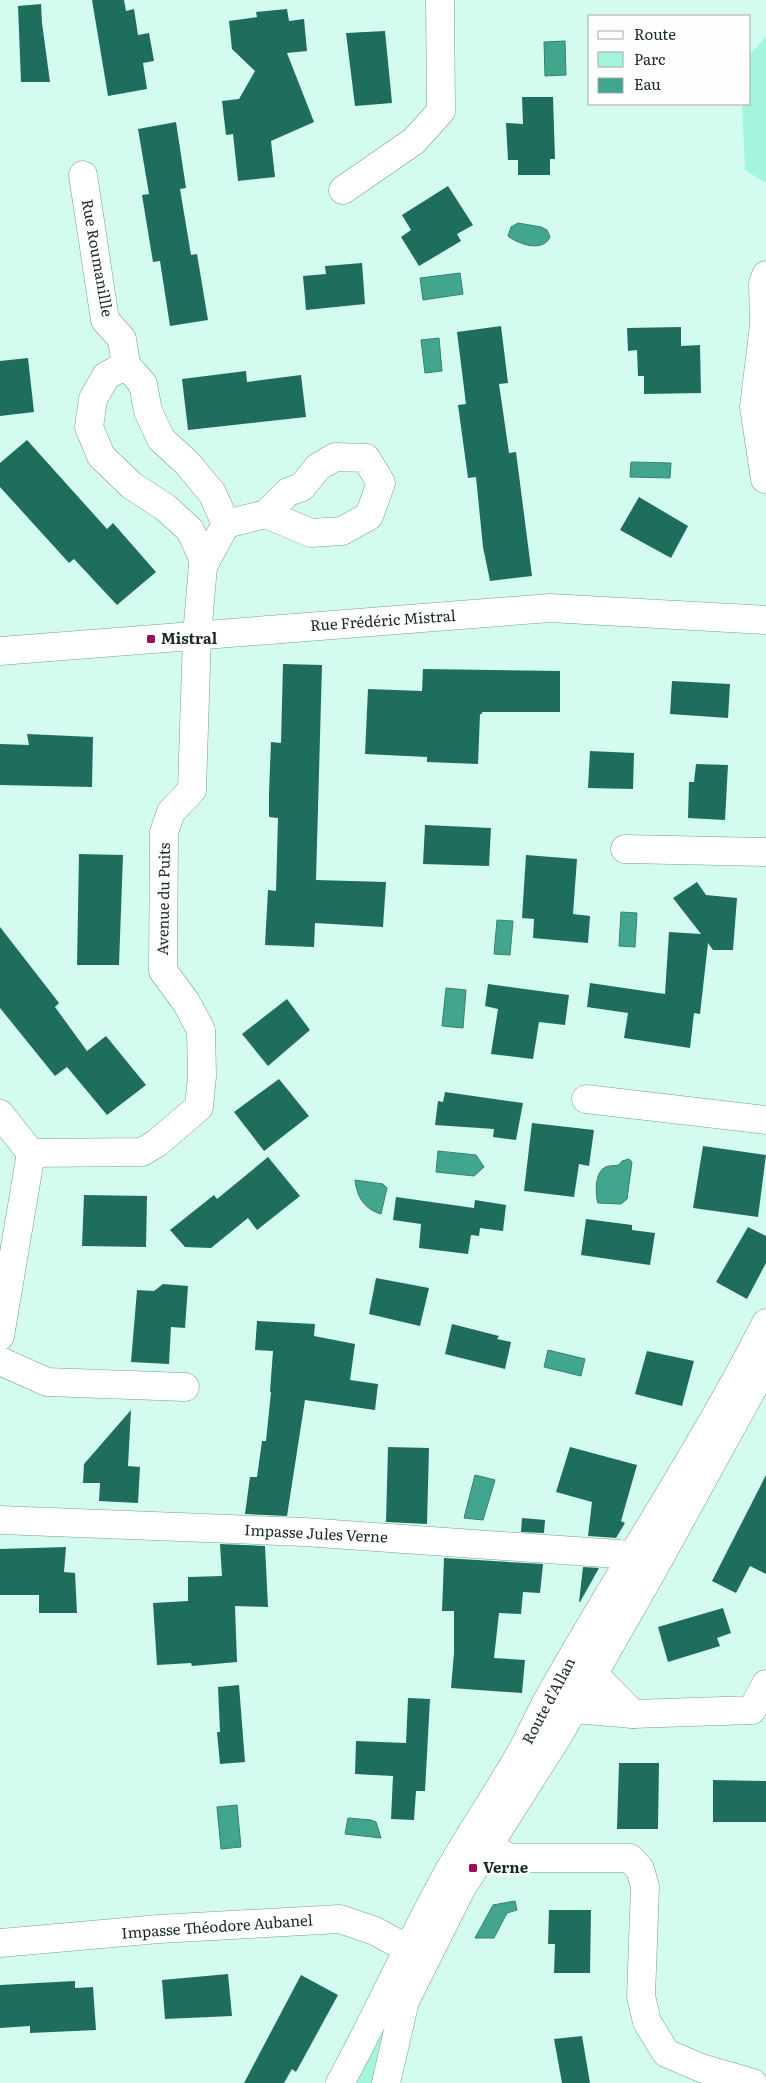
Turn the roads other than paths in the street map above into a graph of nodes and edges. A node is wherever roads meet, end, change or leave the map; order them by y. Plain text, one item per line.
1 (440, 0) edge
2 (83, 175) dead end
3 (343, 190) dead end
4 (766, 275) edge
5 (126, 365) junction
6 (765, 479) edge
7 (266, 514) dead end
8 (226, 524) junction
9 (203, 566) junction
10 (766, 620) edge
11 (197, 635) junction
12 (0, 651) edge
13 (625, 848) dead end
14 (766, 852) edge
15 (586, 1099) dead end
16 (0, 1114) edge
17 (766, 1120) edge
18 (31, 1153) junction
19 (765, 1325) edge
20 (0, 1336) edge
21 (0, 1361) edge
22 (766, 1364) edge
23 (185, 1387) dead end
24 (0, 1520) edge
25 (643, 1561) junction
26 (570, 1662) junction
27 (594, 1674) junction
28 (766, 1684) edge
29 (549, 1696) junction
30 (574, 1709) junction
31 (759, 1712) edge
32 (633, 1714) junction
33 (479, 1841) junction
34 (0, 1943) edge
35 (417, 1954) junction
36 (340, 2083) edge
37 (386, 2083) edge
38 (753, 2083) edge

1 - 3 street
2 - 5 street, Rue Roumanillle
4 - 6 street
5 - 8 street
5 - 9 street
7 - 8 street
8 - 9 street
9 - 11 street, Avenue du Puits
10 - 11 street, Rue Frédéric Mistral
11 - 12 street, Rue Frédéric Mistral
11 - 18 street, Avenue du Puits
13 - 14 street
15 - 17 street
16 - 18 street
18 - 20 street
19 - 25 street, Route d'Allan
21 - 23 street
22 - 25 street, Route d'Allan
24 - 25 street, Impasse Jules Verne
25 - 26 street, Route d'Allan
25 - 27 street, Route d'Allan
26 - 27 street
26 - 29 street, Route d'Allan
27 - 30 street, Route d'Allan
27 - 32 street
28 - 31 street
29 - 30 street
29 - 33 street, Route d'Allan
30 - 32 street
30 - 33 street, Route d'Allan
31 - 32 street
33 - 35 street, Route d'Allan
33 - 38 street
34 - 35 street, Impasse Théodore Aubanel
35 - 36 street, Route d'Allan
35 - 37 street, Route d'Allan

